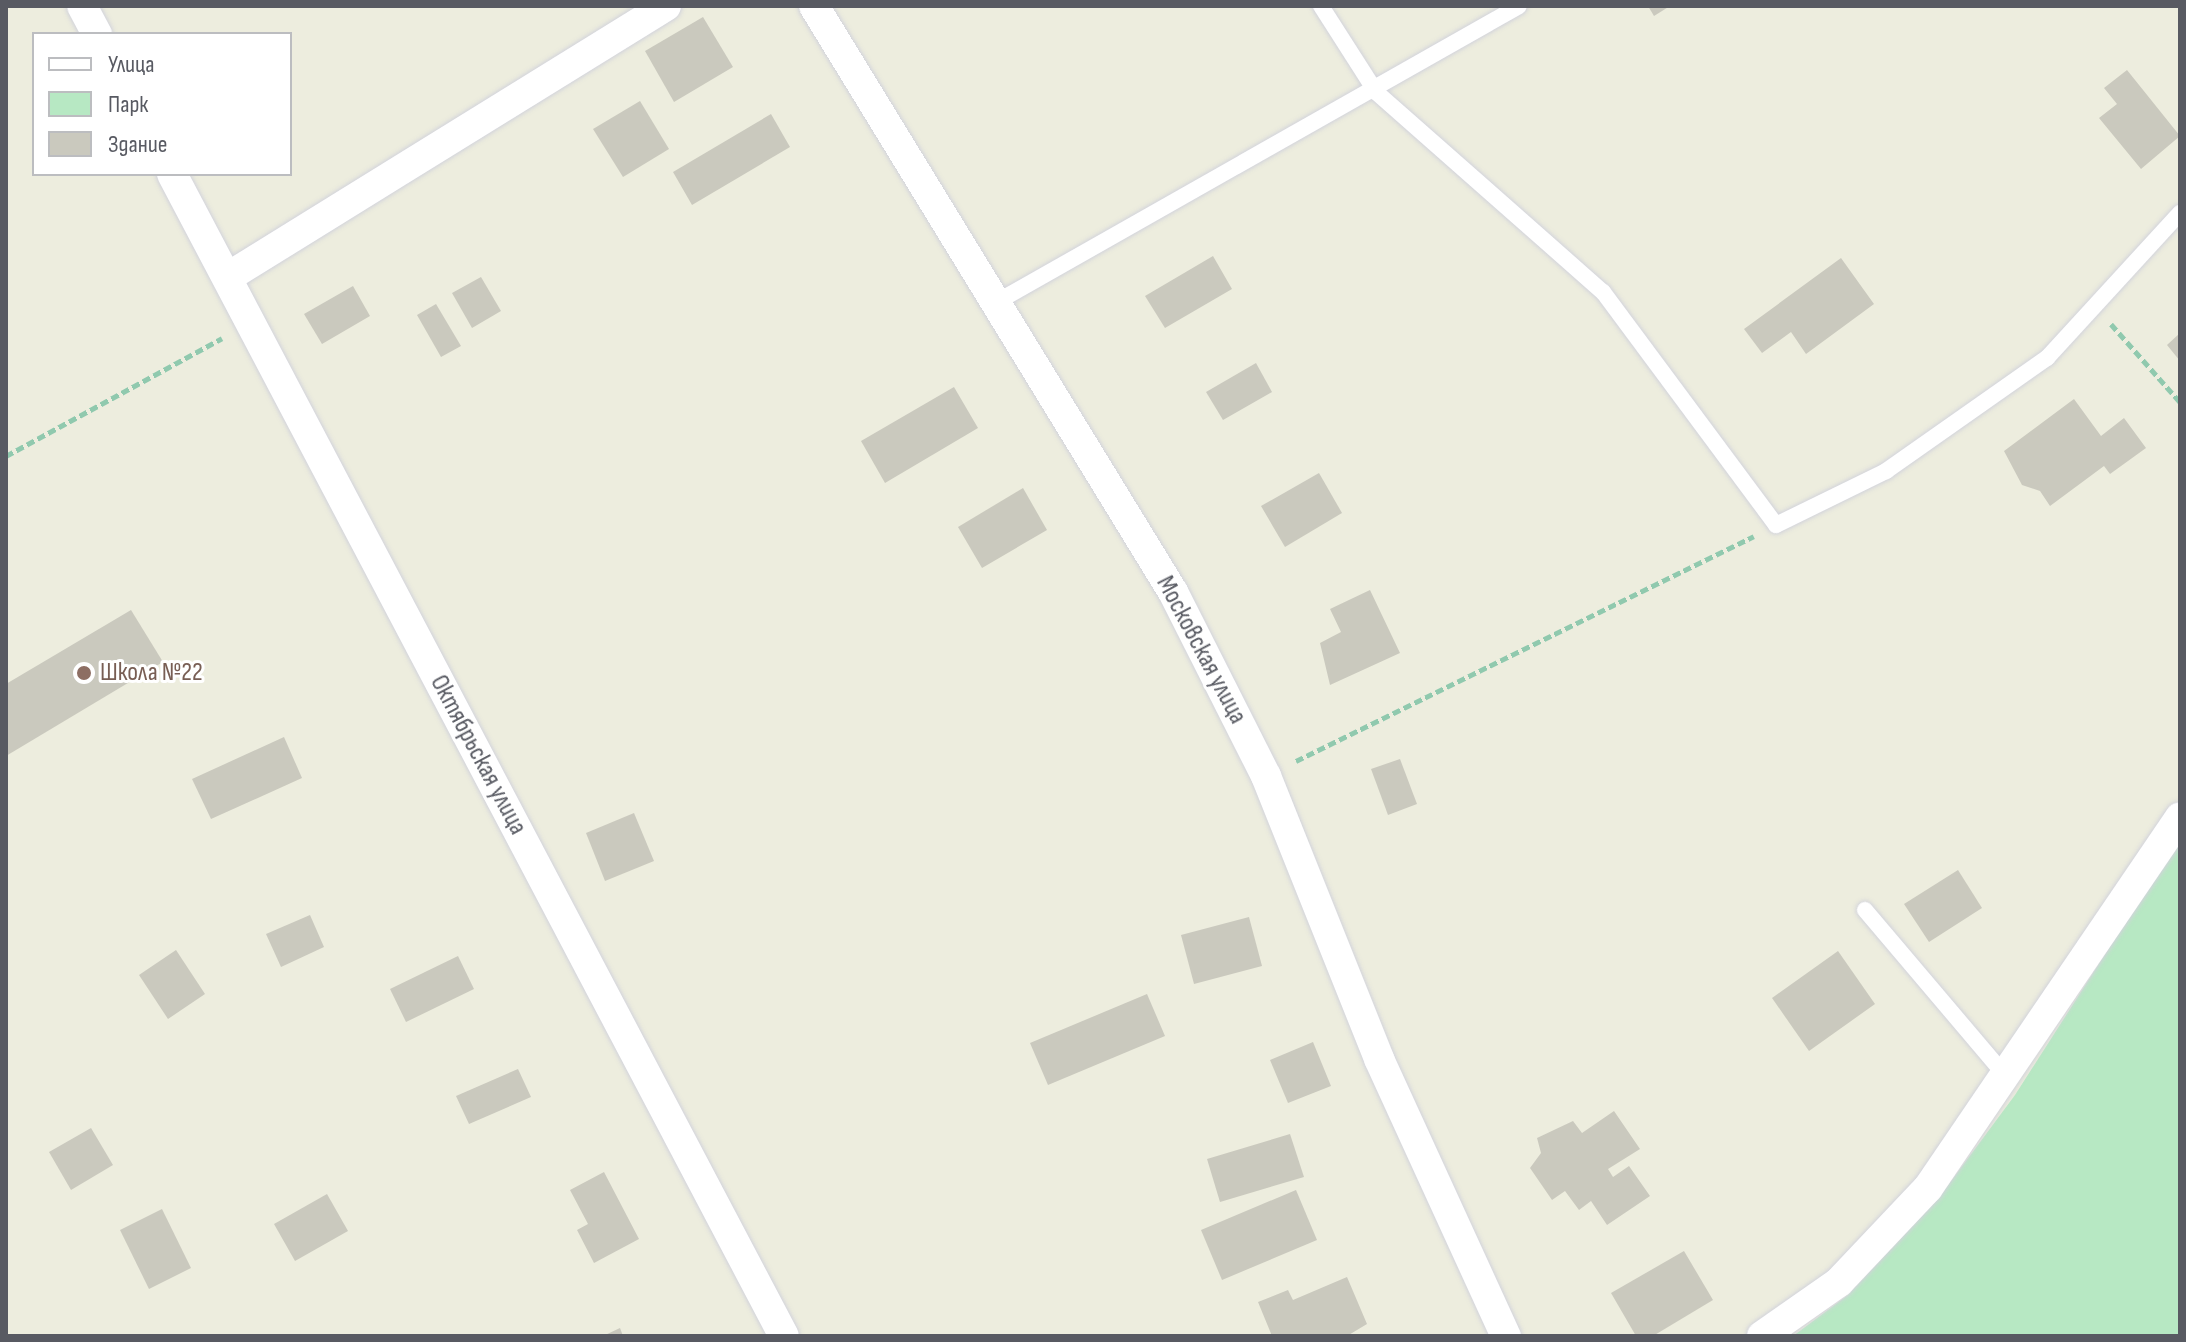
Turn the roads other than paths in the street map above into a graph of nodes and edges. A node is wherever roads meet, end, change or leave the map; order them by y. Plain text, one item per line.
1 (82, 6) edge
2 (666, 6) edge
3 (814, 6) edge
4 (1321, 6) edge
5 (1519, 6) edge
6 (96, 32) edge
7 (1376, 92) junction
8 (173, 176) edge
9 (2180, 213) edge
10 (228, 277) junction
11 (995, 303) junction
12 (2180, 817) edge
13 (1865, 910) dead end
14 (2005, 1075) junction
15 (784, 1336) edge
16 (1506, 1336) edge
17 (1762, 1336) edge

1 - 6 street
2 - 10 street
3 - 11 street, Московская улица
4 - 7 lane
5 - 7 lane
7 - 9 lane
7 - 11 lane
8 - 10 street, Октябрьская улица
10 - 15 street, Октябрьская улица
11 - 16 street, Московская улица
12 - 14 street
13 - 14 lane
14 - 17 street

